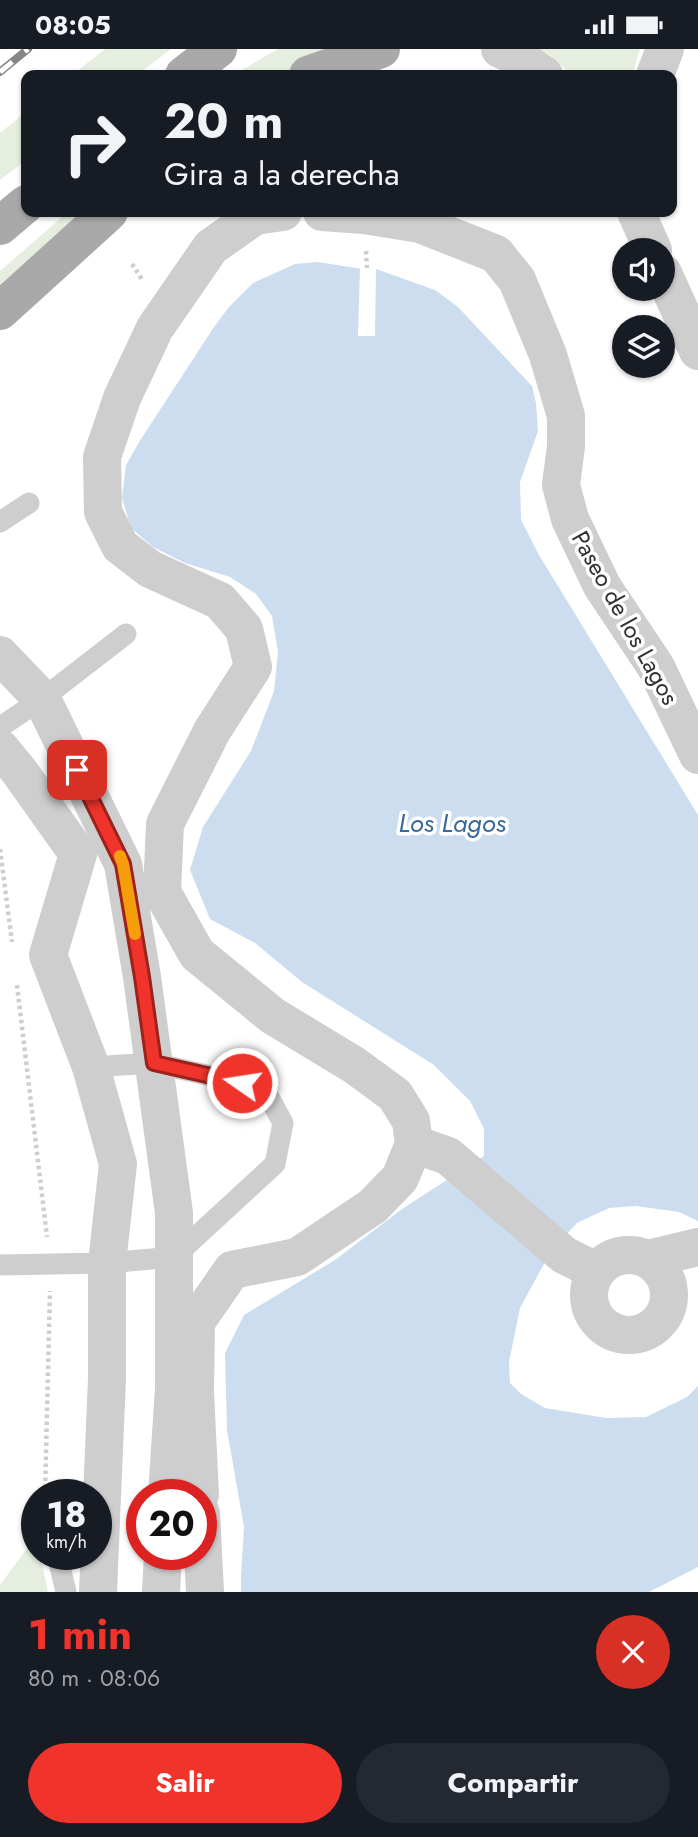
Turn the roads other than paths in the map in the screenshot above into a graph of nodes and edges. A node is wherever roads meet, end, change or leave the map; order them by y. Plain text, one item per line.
1 (218, 49) edge
2 (381, 49) edge
3 (500, 49) edge
4 (665, 49) edge
5 (191, 70) edge
6 (322, 70) edge
7 (537, 70) edge
8 (657, 70) edge
9 (21, 208) edge
10 (103, 217) edge
11 (254, 217) edge
12 (376, 217) edge
13 (638, 217) edge
14 (453, 224) edge
15 (0, 226) edge
16 (648, 238) edge
17 (675, 299) edge
18 (0, 311) edge
19 (698, 351) edge
20 (29, 503) dead end
21 (0, 522) edge
22 (126, 634) dead end
23 (0, 655) edge
24 (43, 699) junction
25 (0, 727) edge
26 (0, 748) edge
27 (698, 755) edge
28 (154, 1063) junction
29 (91, 1067) junction
30 (431, 1150) junction
31 (698, 1247) edge
32 (174, 1257) junction
33 (648, 1259) junction
34 (107, 1263) junction
35 (0, 1265) edge
36 (596, 1271) junction
37 (168, 1479) edge
38 (199, 1479) edge
39 (61, 1570) edge
40 (162, 1570) edge
41 (204, 1570) edge
42 (66, 1592) edge
43 (98, 1592) edge
44 (161, 1592) edge
45 (205, 1592) edge

1 - 5 main road
2 - 6 main road
3 - 7 street
4 - 8 street
9 - 15 main road
10 - 18 main road
11 - 30 street
12 - 14 street, Paseo de los Lagos
13 - 16 street
14 - 27 street, Paseo de los Lagos
17 - 19 street
20 - 21 lane
22 - 24 lane
23 - 24 street
24 - 25 lane
24 - 28 street
26 - 29 street
28 - 29 lane
28 - 32 street
28 - 32 lane
29 - 34 street
30 - 36 street
30 - 38 street
31 - 33 street
32 - 34 lane
32 - 37 street
33 - 36 street
33 - 36 street
34 - 35 lane
34 - 43 street
39 - 42 lane
40 - 44 street
41 - 45 street

